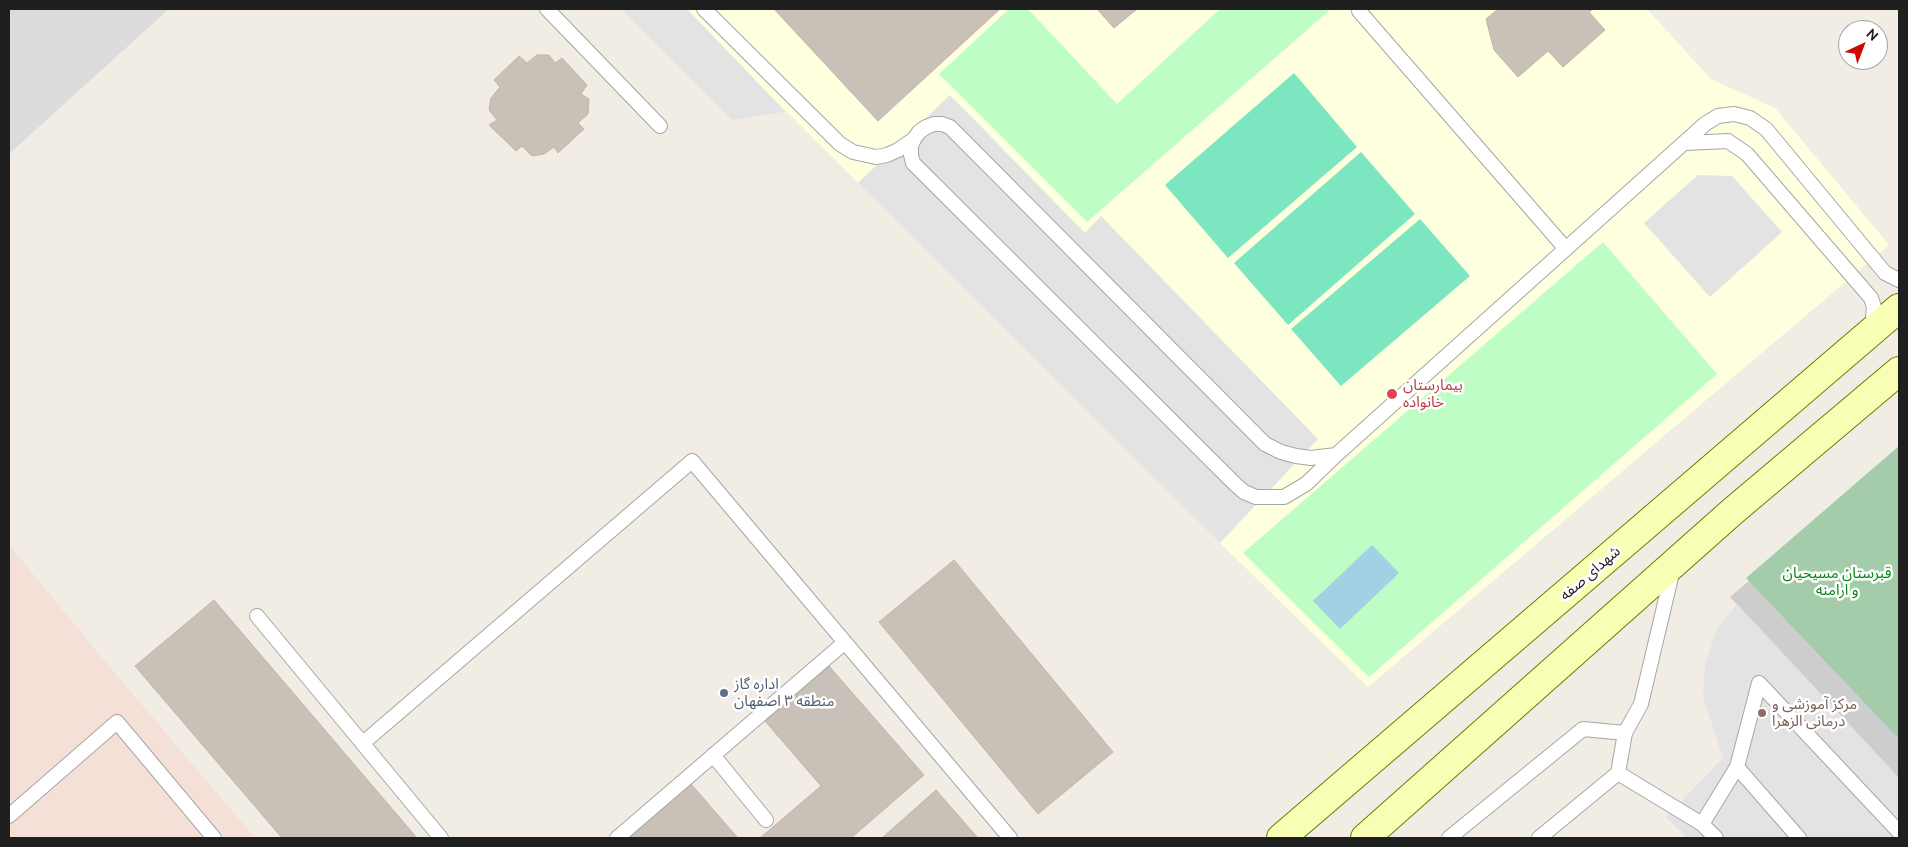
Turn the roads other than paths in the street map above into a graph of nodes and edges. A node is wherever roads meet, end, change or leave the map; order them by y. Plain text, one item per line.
1 (547, 9) edge
2 (704, 9) edge
3 (1359, 11) dead end
4 (660, 126) dead end
5 (914, 138) junction
6 (1686, 143) junction
7 (1566, 249) junction
8 (1899, 280) edge
9 (1899, 308) edge
10 (1871, 332) junction
11 (1899, 371) edge
12 (1336, 455) junction
13 (1674, 563) junction
14 (257, 616) dead end
15 (844, 643) junction
16 (1625, 733) junction
17 (363, 743) junction
18 (713, 756) junction
19 (1737, 767) junction
20 (1618, 773) junction
21 (9, 816) edge
22 (766, 820) dead end
23 (1702, 824) junction
24 (1899, 832) edge
25 (214, 838) edge
26 (441, 838) edge
27 (617, 838) edge
28 (1010, 838) edge
29 (1281, 838) edge
30 (1365, 838) edge
31 (1449, 838) edge
32 (1539, 838) edge
33 (1716, 838) edge
34 (1799, 838) edge

1 - 4 lane
2 - 5 lane
3 - 7 lane
5 - 12 lane
5 - 12 lane
6 - 7 lane
6 - 8 lane
6 - 10 lane
7 - 12 lane
9 - 10 main road, شهدای صفه
10 - 29 main road, شهدای صفه
11 - 13 main road
13 - 16 lane
13 - 30 main road
14 - 17 lane
15 - 17 lane
15 - 18 lane
15 - 28 lane
16 - 20 lane
16 - 31 lane
17 - 26 lane
18 - 22 lane
18 - 27 lane
19 - 23 lane
19 - 24 lane
19 - 34 lane
20 - 23 lane
20 - 32 lane
21 - 25 lane
23 - 33 lane

